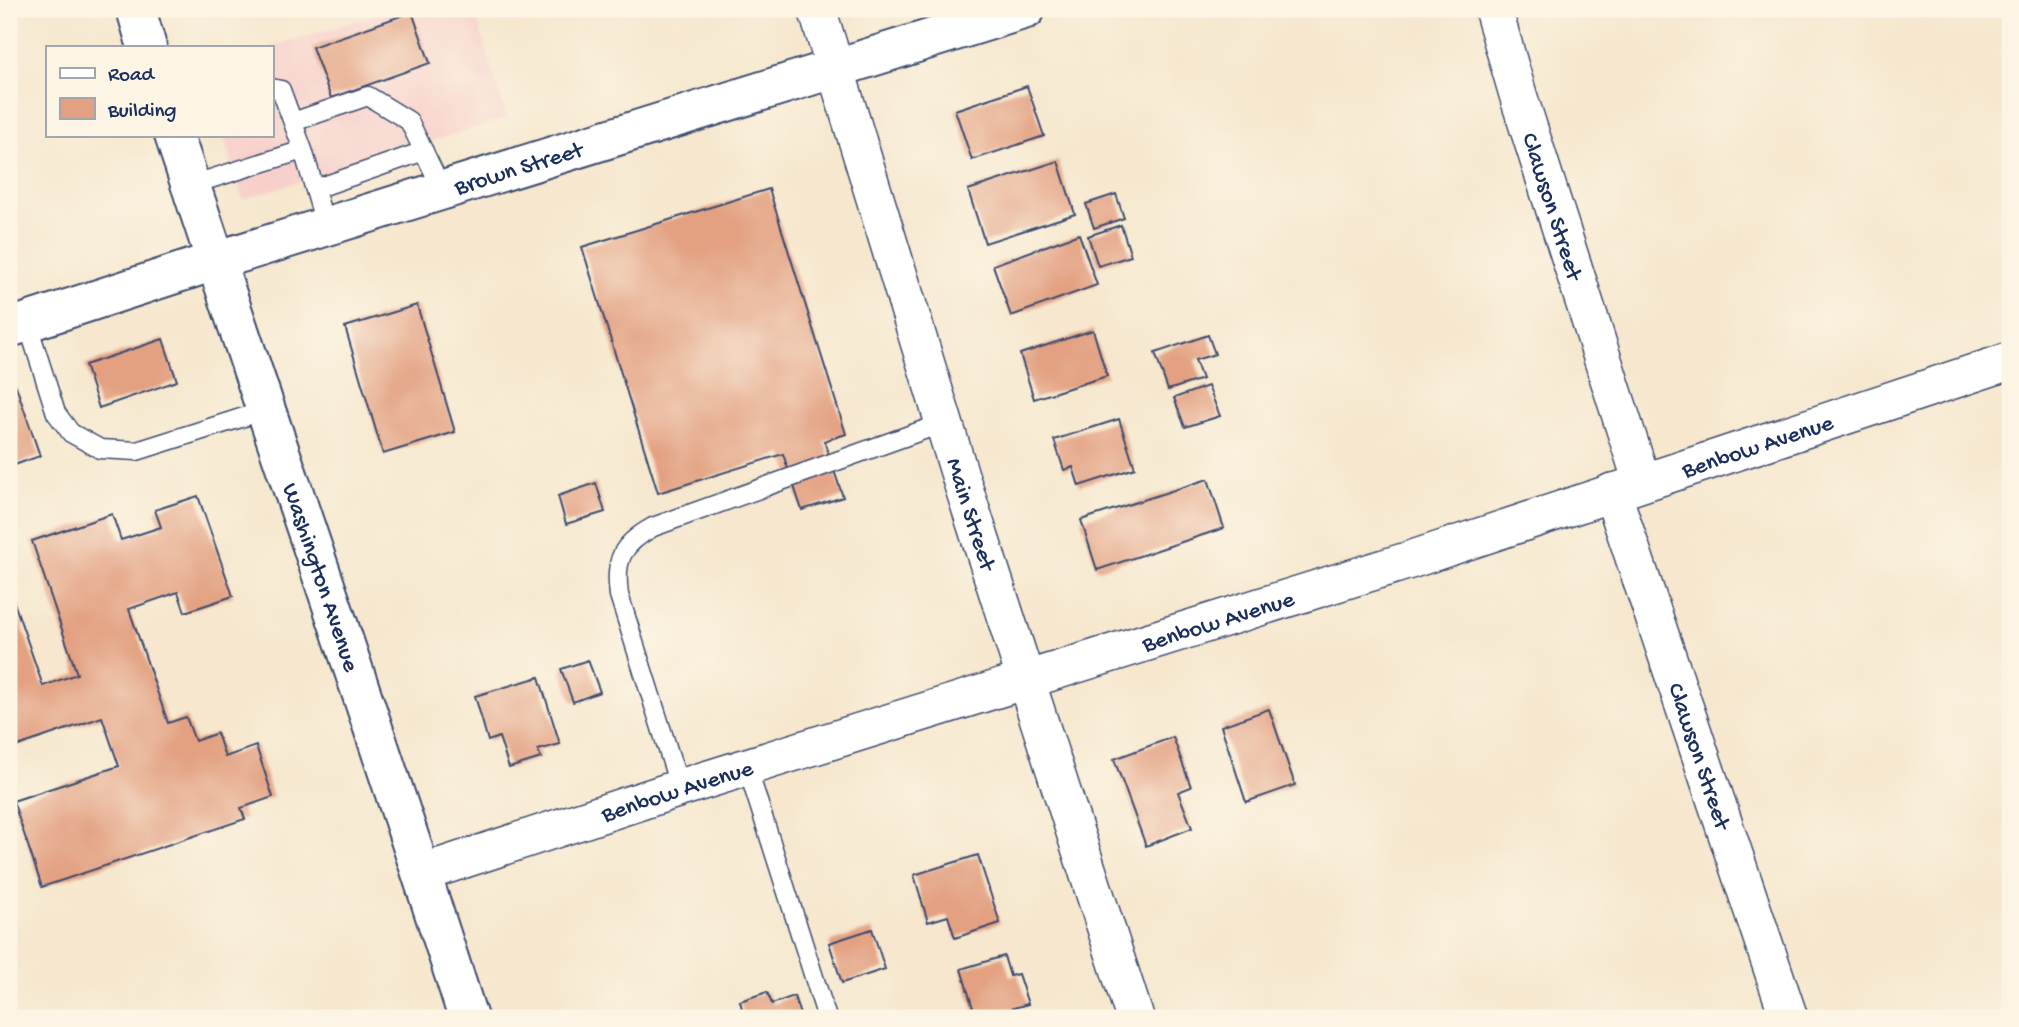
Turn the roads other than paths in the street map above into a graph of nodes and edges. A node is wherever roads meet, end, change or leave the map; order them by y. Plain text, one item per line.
1 (136, 9) edge
2 (817, 9) edge
3 (1026, 9) edge
4 (1493, 9) edge
5 (147, 46) edge
6 (836, 69) junction
7 (273, 88) edge
8 (293, 122) junction
9 (174, 136) edge
10 (303, 150) junction
11 (424, 151) junction
12 (191, 186) junction
13 (315, 189) junction
14 (443, 191) junction
15 (327, 227) junction
16 (215, 261) junction
17 (18, 325) edge
18 (2010, 361) edge
19 (266, 410) junction
20 (943, 423) junction
21 (1627, 487) junction
22 (1026, 680) junction
23 (747, 767) junction
24 (680, 788) junction
25 (422, 873) junction
26 (468, 1018) edge
27 (827, 1018) edge
28 (1135, 1018) edge
29 (1789, 1018) edge

1 - 5 street
2 - 6 street, Main Street
3 - 6 street, Brown Street
4 - 21 street, Clawson Street
6 - 14 street, Brown Street
6 - 20 street, Main Street
7 - 8 lane
8 - 10 lane
8 - 11 lane
9 - 12 street, Washington Avenue
10 - 12 lane
10 - 13 lane
11 - 13 lane
11 - 14 lane
12 - 16 street, Washington Avenue
13 - 15 lane
14 - 15 street, Brown Street
15 - 16 street, Brown Street
16 - 17 street, Brown Street
16 - 19 street, Washington Avenue
17 - 19 lane
18 - 21 street, Benbow Avenue
19 - 25 street, Washington Avenue
20 - 22 street, Main Street
20 - 24 lane
21 - 22 street, Benbow Avenue
21 - 29 street, Clawson Street
22 - 23 street, Benbow Avenue
22 - 28 street, Main Street
23 - 24 street, Benbow Avenue
23 - 27 lane
24 - 25 street, Benbow Avenue
25 - 26 street, Washington Avenue

